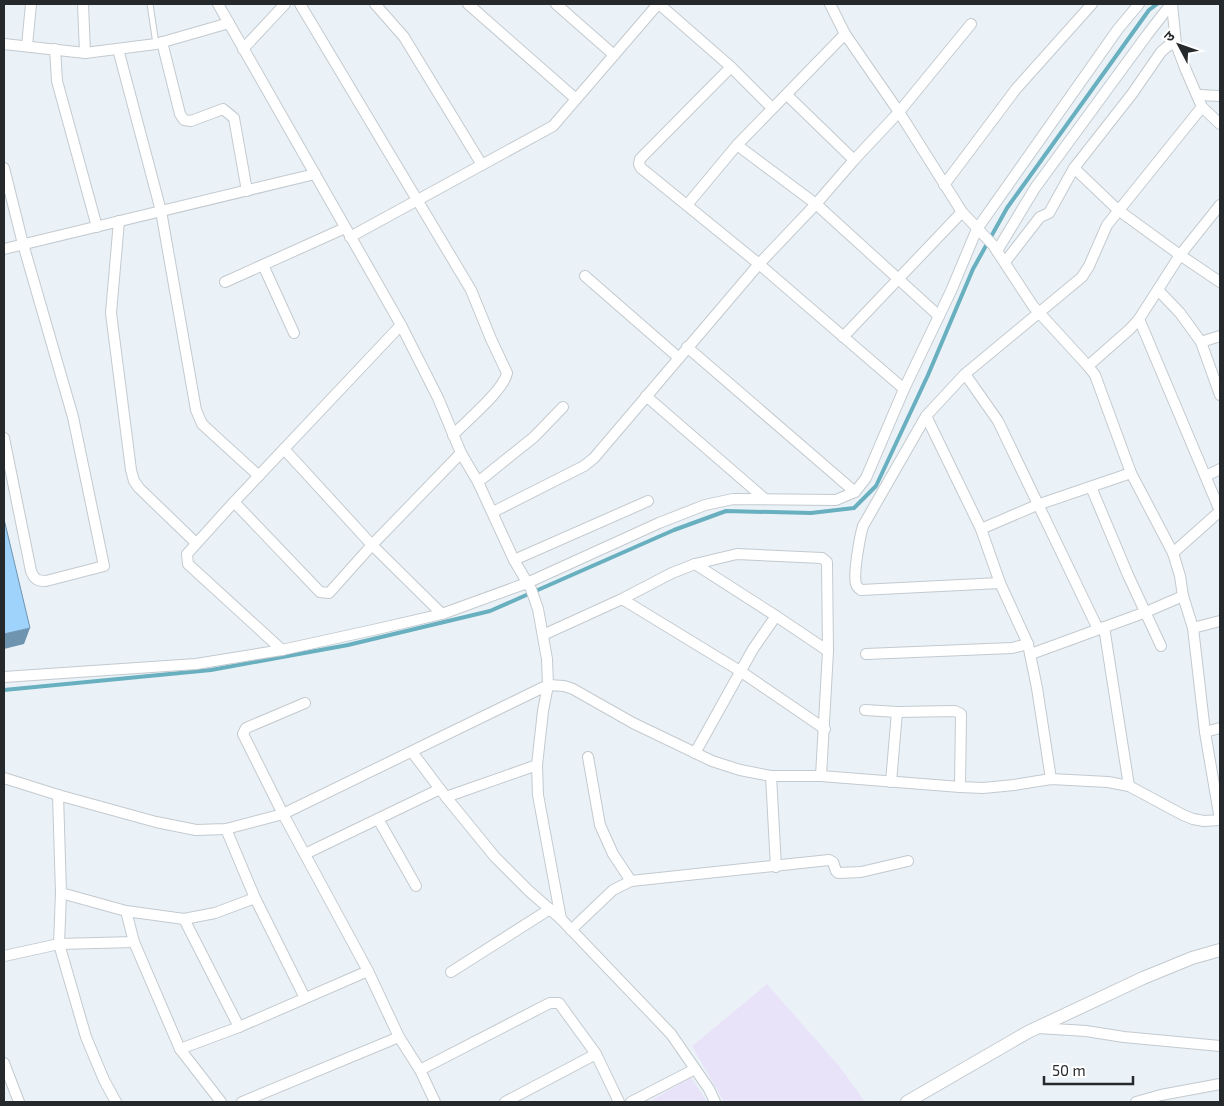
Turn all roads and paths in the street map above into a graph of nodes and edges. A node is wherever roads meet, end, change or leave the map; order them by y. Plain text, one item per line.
1 (31, 4) edge
2 (83, 4) edge
3 (150, 4) edge
4 (218, 4) edge
5 (285, 4) edge
6 (300, 4) edge
7 (375, 4) edge
8 (468, 4) edge
9 (556, 4) edge
10 (659, 4) edge
11 (830, 4) edge
12 (1092, 4) edge
13 (1139, 4) edge
14 (1172, 4) edge
15 (229, 23) junction
16 (971, 24) dead end
17 (845, 34) junction
18 (159, 43) junction
19 (4, 44) edge
20 (1176, 44) junction
21 (27, 46) junction
22 (243, 48) junction
23 (118, 49) junction
24 (55, 50) junction
25 (85, 53) junction
26 (614, 56) junction
27 (731, 67) junction
28 (1198, 95) junction
29 (787, 96) junction
30 (1220, 96) edge
31 (576, 99) junction
32 (1202, 107) junction
33 (772, 108) junction
34 (899, 112) junction
35 (1220, 124) edge
36 (737, 145) junction
37 (854, 160) junction
38 (482, 165) junction
39 (4, 168) edge
40 (1074, 168) junction
41 (315, 174) junction
42 (944, 185) junction
43 (248, 190) junction
44 (417, 200) junction
45 (816, 204) junction
46 (687, 205) junction
47 (1220, 205) edge
48 (1118, 210) junction
49 (161, 211) junction
50 (962, 212) junction
51 (119, 221) junction
52 (97, 226) junction
53 (348, 232) junction
54 (980, 232) junction
55 (23, 244) junction
56 (995, 248) junction
57 (4, 249) edge
58 (1180, 255) junction
59 (1005, 262) junction
60 (759, 264) junction
61 (263, 265) junction
62 (585, 276) dead end
63 (898, 278) junction
64 (225, 282) dead end
65 (1220, 282) edge
66 (1158, 290) junction
67 (1039, 312) junction
68 (939, 316) junction
69 (1139, 319) junction
70 (401, 325) junction
71 (294, 333) dead end
72 (1220, 336) edge
73 (843, 337) junction
74 (1201, 342) junction
75 (687, 347) junction
76 (679, 358) junction
77 (1088, 366) junction
78 (965, 374) junction
79 (904, 390) junction
80 (1220, 395) edge
81 (646, 396) junction
82 (563, 407) dead end
83 (926, 416) junction
84 (453, 435) junction
85 (4, 438) edge
86 (284, 449) junction
87 (461, 453) junction
88 (1220, 469) edge
89 (1131, 473) junction
90 (259, 476) junction
91 (1206, 476) junction
92 (478, 482) junction
93 (1091, 487) junction
94 (855, 492) junction
95 (765, 499) junction
96 (648, 501) dead end
97 (234, 502) junction
98 (1037, 505) junction
99 (1220, 511) edge
100 (493, 512) junction
101 (981, 529) junction
102 (196, 543) junction
103 (372, 545) junction
104 (1173, 553) junction
105 (514, 560) junction
106 (695, 564) junction
107 (1000, 583) junction
108 (529, 586) junction
109 (1183, 596) junction
110 (622, 599) junction
111 (1146, 612) junction
112 (442, 614) junction
113 (776, 616) junction
114 (1220, 621) edge
115 (1101, 628) junction
116 (1193, 628) junction
117 (543, 635) junction
118 (1161, 646) dead end
119 (1029, 649) junction
120 (282, 650) junction
121 (828, 651) junction
122 (866, 654) dead end
123 (740, 671) junction
124 (4, 677) edge
125 (548, 685) junction
126 (305, 703) dead end
127 (865, 710) dead end
128 (897, 712) junction
129 (1220, 728) edge
130 (824, 729) junction
131 (1206, 732) junction
132 (412, 752) junction
133 (695, 753) junction
134 (588, 757) dead end
135 (537, 765) junction
136 (771, 776) junction
137 (821, 776) junction
138 (4, 778) edge
139 (1051, 779) junction
140 (891, 782) junction
141 (1129, 786) junction
142 (960, 788) junction
143 (443, 793) junction
144 (58, 795) junction
145 (1218, 801) edge
146 (283, 814) junction
147 (378, 819) junction
148 (226, 829) junction
149 (305, 854) junction
150 (908, 861) dead end
151 (776, 867) junction
152 (631, 882) junction
153 (416, 886) dead end
154 (61, 893) junction
155 (255, 898) junction
156 (550, 909) junction
157 (126, 911) junction
158 (561, 918) junction
159 (184, 919) junction
160 (571, 930) junction
161 (134, 942) junction
162 (59, 944) junction
163 (1220, 950) edge
164 (4, 956) edge
165 (368, 971) junction
166 (451, 972) dead end
167 (304, 998) junction
168 (239, 1027) junction
169 (1037, 1028) junction
170 (399, 1037) junction
171 (1220, 1046) edge
172 (180, 1049) junction
173 (596, 1054) junction
174 (4, 1063) edge
175 (695, 1069) junction
176 (420, 1070) junction
177 (1220, 1084) edge
178 (17, 1101) edge
179 (116, 1102) edge
180 (221, 1102) edge
181 (242, 1102) edge
182 (436, 1102) edge
183 (505, 1102) edge
184 (619, 1102) edge
185 (631, 1102) edge
186 (715, 1102) edge
187 (907, 1102) edge
188 (1136, 1102) edge

1 - 21 street
2 - 25 street
3 - 18 lane
4 - 15 street
5 - 22 street
6 - 44 street
7 - 38 street
8 - 31 street
9 - 26 street
10 - 26 street
10 - 27 street
11 - 17 street
12 - 42 street
13 - 54 street
14 - 20 street
14 - 56 street
15 - 18 street
15 - 22 street
16 - 34 street
17 - 29 street
17 - 34 street
18 - 23 street
18 - 43 street
19 - 21 street
20 - 28 street
20 - 40 street
21 - 24 street
22 - 41 street
23 - 25 street
23 - 49 street
24 - 25 street
24 - 52 street
26 - 31 street
27 - 33 street
27 - 46 street
28 - 30 street
28 - 32 street
29 - 33 street
29 - 37 street
31 - 38 street
32 - 35 street
32 - 48 street
33 - 36 street
34 - 37 street
34 - 42 street
36 - 45 street
36 - 46 street
37 - 45 street
38 - 44 street
39 - 55 street
40 - 48 street
40 - 59 street
41 - 43 street
41 - 53 street
42 - 50 street
43 - 49 street
44 - 53 street
44 - 84 street
45 - 60 street
45 - 63 street
46 - 60 street
47 - 58 street
48 - 58 street
48 - 67 street
49 - 51 street
49 - 90 street
50 - 54 street
50 - 63 street
51 - 52 street
51 - 102 street
52 - 55 street
53 - 61 street
53 - 70 street
54 - 56 street
54 - 68 street
55 - 57 street
55 - 85 street
56 - 59 street
58 - 65 street
58 - 66 street
59 - 67 street
60 - 73 street
60 - 75 street
61 - 64 street
61 - 71 street
62 - 76 street
63 - 68 street
63 - 73 street
66 - 69 street
66 - 74 street
67 - 77 street
67 - 78 street
68 - 79 street
69 - 77 street
69 - 91 street
70 - 84 street
70 - 86 street
72 - 74 street
73 - 79 street
74 - 80 street
75 - 76 street
75 - 94 street
76 - 81 street
77 - 89 street
78 - 83 street
78 - 98 street
79 - 94 street
81 - 95 street
81 - 100 street
82 - 92 street
83 - 101 street
83 - 107 street
84 - 87 street
86 - 90 street
86 - 103 street
87 - 92 street
87 - 103 street
88 - 91 street
89 - 93 street
89 - 104 street
90 - 97 street
91 - 99 street
92 - 100 street
93 - 98 street
93 - 111 street
94 - 95 street
95 - 108 street
96 - 105 street
97 - 102 street
97 - 103 street
98 - 101 street
98 - 115 street
99 - 104 street
100 - 105 street
101 - 107 street
102 - 120 street
103 - 112 street
104 - 109 street
105 - 108 street
106 - 110 street
106 - 113 street
106 - 121 street
107 - 119 street
108 - 112 street
108 - 117 street
109 - 111 street
109 - 116 street
110 - 117 street
110 - 123 street
111 - 115 street
111 - 118 street
112 - 120 street
113 - 121 street
113 - 123 street
114 - 116 street
115 - 119 street
115 - 141 street
116 - 131 street
117 - 125 street
119 - 122 street
119 - 139 street
120 - 124 street
121 - 130 street
123 - 130 street
123 - 133 street
125 - 132 street
125 - 133 street
125 - 135 street
126 - 146 street
127 - 128 street
128 - 140 street
128 - 142 street
129 - 131 street
130 - 137 street
131 - 145 street
132 - 143 street
132 - 146 street
133 - 136 street
134 - 152 street
135 - 143 street
135 - 158 street
136 - 137 street
136 - 151 street
137 - 140 street
138 - 144 street
139 - 141 street
139 - 142 street
140 - 142 street
141 - 145 street
143 - 147 street
143 - 156 street
144 - 148 street
144 - 154 street
146 - 148 street
146 - 149 street
147 - 149 street
147 - 153 street
148 - 155 street
149 - 165 street
150 - 151 street
151 - 152 street
152 - 160 street
154 - 157 street
154 - 162 street
155 - 159 street
155 - 167 street
156 - 158 street
156 - 166 street
157 - 159 street
157 - 161 street
158 - 160 street
159 - 168 street
160 - 175 street
161 - 162 street
161 - 172 street
162 - 164 street
162 - 179 street
163 - 169 street
165 - 167 street
165 - 170 street
167 - 168 street
168 - 172 street
169 - 171 street
169 - 187 street
170 - 176 street
170 - 181 street
172 - 180 street
173 - 176 street
173 - 183 street
173 - 184 street
174 - 178 street
175 - 185 street
175 - 186 street
176 - 182 street
177 - 188 street

